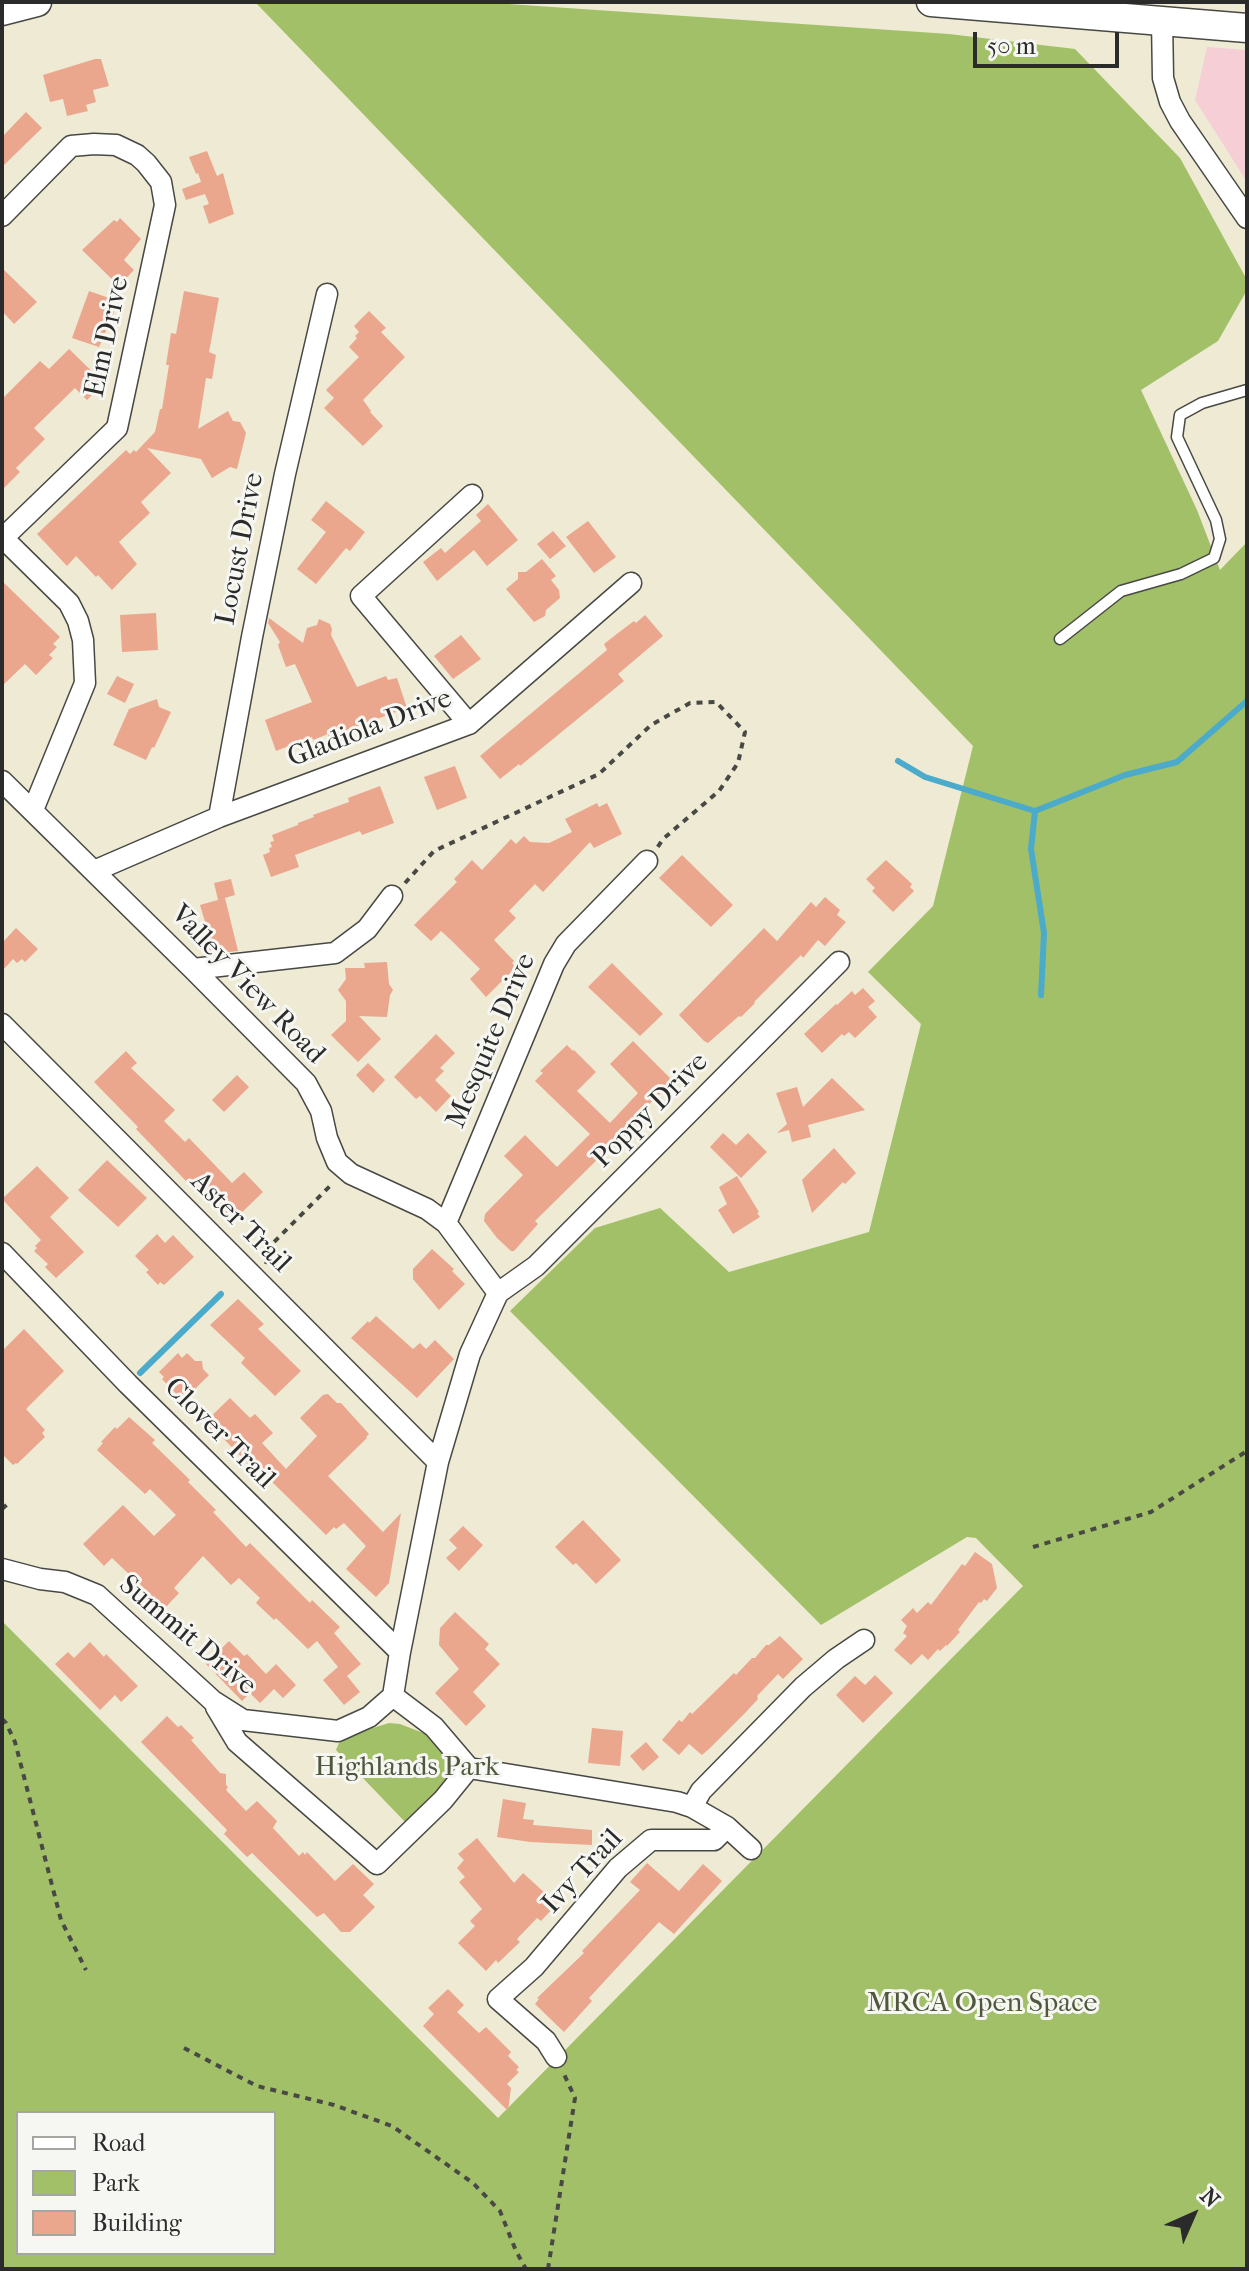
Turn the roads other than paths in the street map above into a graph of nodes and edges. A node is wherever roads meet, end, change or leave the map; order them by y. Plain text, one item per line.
1 (37, 2) edge
2 (931, 2) edge
3 (2, 11) edge
4 (1162, 20) junction
5 (1247, 28) edge
6 (2, 216) edge
7 (1247, 218) edge
8 (327, 294) dead end
9 (1247, 390) edge
10 (472, 495) dead end
11 (3, 537) edge
12 (631, 583) dead end
13 (1060, 639) dead end
14 (469, 724) junction
15 (2, 781) edge
16 (33, 810) junction
17 (219, 817) junction
18 (647, 861) road end
19 (94, 871) junction
20 (392, 896) road end
21 (839, 962) dead end
22 (193, 969) junction
23 (2, 1024) edge
24 (446, 1223) junction
25 (2, 1253) edge
26 (498, 1293) junction
27 (438, 1462) junction
28 (2, 1569) edge
29 (864, 1640) dead end
30 (400, 1652) junction
31 (393, 1696) junction
32 (213, 1701) junction
33 (469, 1768) junction
34 (692, 1807) junction
35 (727, 1827) junction
36 (751, 1849) dead end
37 (556, 2057) road end

1 - 3 main road
2 - 4 main road
4 - 5 main road
4 - 7 street
6 - 11 street, Elm Drive
8 - 17 street, Locust Drive
9 - 13 lane
10 - 14 street
11 - 16 street, Elm Drive
12 - 14 street, Gladiola Drive
14 - 17 street, Gladiola Drive
15 - 16 street, Valley View Road
16 - 19 street, Valley View Road
17 - 19 street, Gladiola Drive
18 - 24 street, Mesquite Drive
19 - 22 street, Valley View Road
20 - 22 street
21 - 26 street, Poppy Drive
22 - 24 street, Valley View Road
23 - 27 street, Aster Trail
24 - 26 street
25 - 30 street, Clover Trail
26 - 27 street
27 - 30 street
28 - 32 street, Summit Drive
29 - 34 street
30 - 31 street
31 - 32 street, Summit Drive
31 - 33 street
32 - 33 street
33 - 34 street
34 - 35 street
35 - 36 street
35 - 37 street, Ivy Trail

